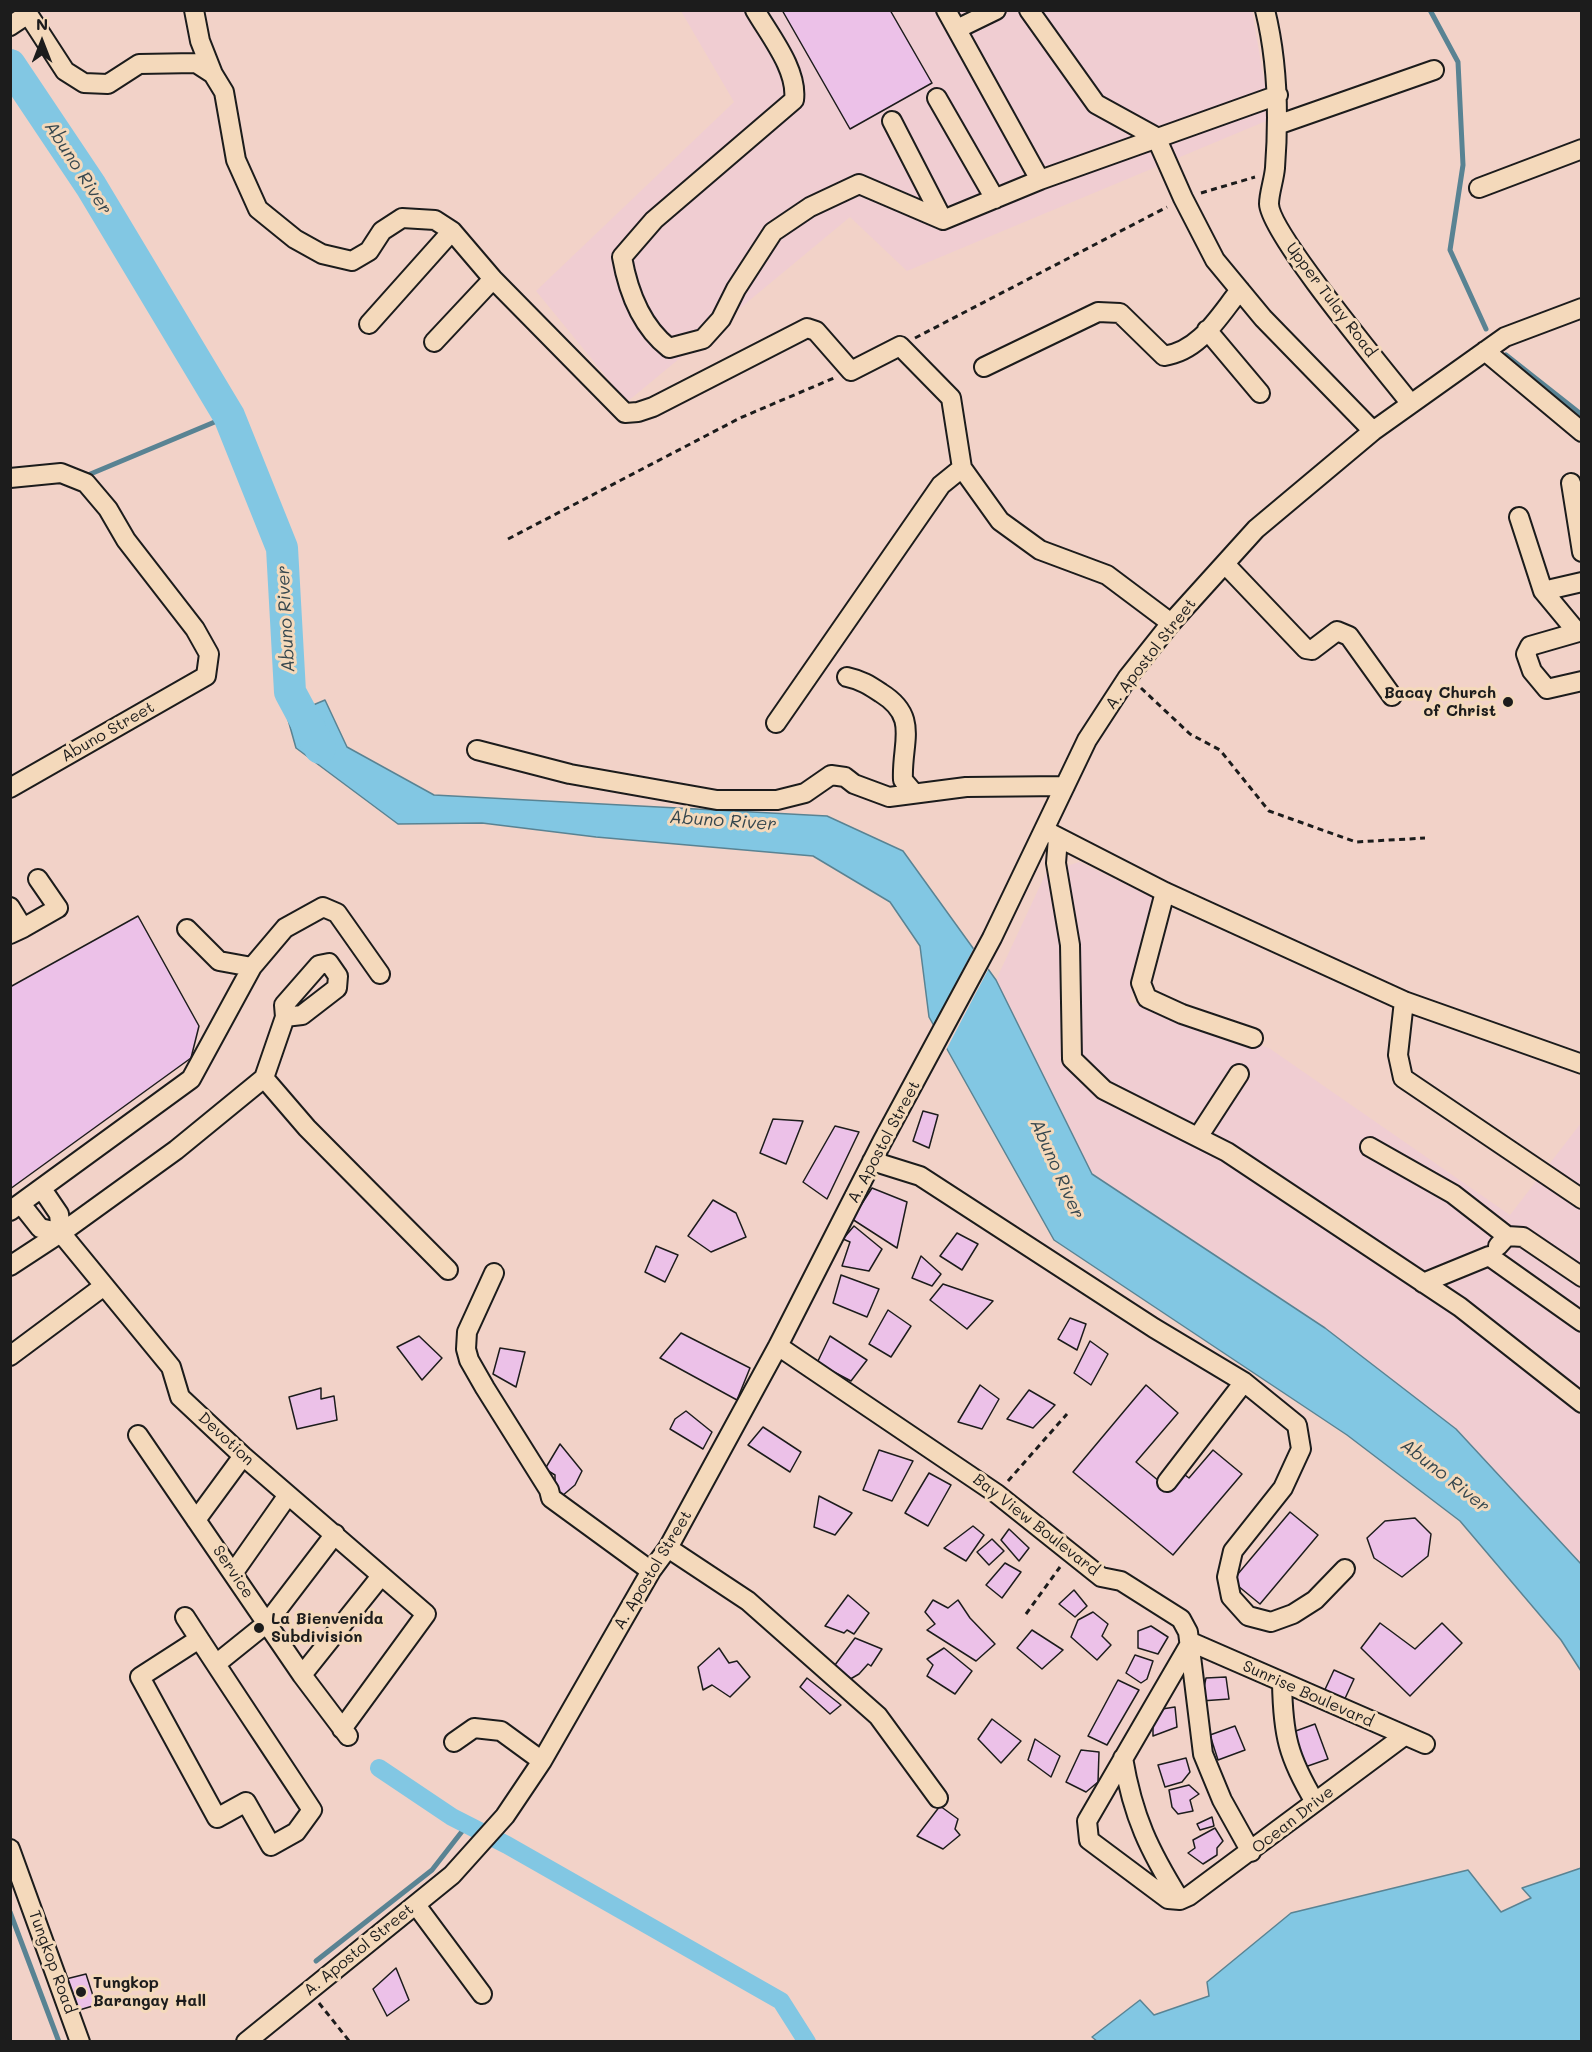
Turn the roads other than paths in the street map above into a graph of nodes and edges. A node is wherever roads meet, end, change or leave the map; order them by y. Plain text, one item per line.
1 (194, 10) edge
2 (755, 10) edge
3 (946, 10) edge
4 (996, 10) edge
5 (1029, 10) edge
6 (1265, 10) edge
7 (15, 22) edge
8 (957, 29) junction
9 (1434, 70) dead end
10 (213, 74) junction
11 (1278, 95) junction
12 (937, 98) dead end
13 (892, 121) dead end
14 (1277, 125) junction
15 (1156, 137) junction
16 (1581, 149) edge
17 (1040, 180) junction
18 (1479, 188) dead end
19 (995, 199) junction
20 (943, 220) junction
21 (452, 231) junction
22 (493, 279) junction
23 (1240, 290) junction
24 (1581, 308) edge
25 (369, 324) dead end
26 (1207, 330) junction
27 (434, 342) dead end
28 (1494, 345) junction
29 (984, 367) dead end
30 (1260, 393) dead end
31 (1411, 404) junction
32 (1373, 431) junction
33 (1581, 432) edge
34 (962, 468) junction
35 (10, 478) edge
36 (1571, 483) dead end
37 (1520, 517) dead end
38 (1581, 552) edge
39 (1225, 564) junction
40 (1581, 582) edge
41 (1543, 591) junction
42 (1170, 623) junction
43 (1579, 631) edge
44 (847, 677) dead end
45 (1581, 681) edge
46 (1392, 696) dead end
47 (776, 723) dead end
48 (477, 750) dead end
49 (1065, 786) junction
50 (10, 788) edge
51 (914, 793) junction
52 (1051, 834) junction
53 (38, 879) dead end
54 (1165, 892) junction
55 (10, 906) edge
56 (187, 928) dead end
57 (17, 931) edge
58 (252, 967) junction
59 (380, 974) dead end
60 (1404, 1001) junction
61 (285, 1017) dead end
62 (1253, 1038) dead end
63 (1581, 1064) edge
64 (1239, 1074) dead end
65 (264, 1078) junction
66 (1197, 1137) junction
67 (1370, 1147) dead end
68 (872, 1161) junction
69 (42, 1189) junction
70 (1581, 1199) edge
71 (16, 1208) edge
72 (61, 1233) junction
73 (1506, 1236) junction
74 (1489, 1256) junction
75 (10, 1266) edge
76 (448, 1270) dead end
77 (494, 1273) dead end
78 (1581, 1277) edge
79 (1423, 1283) junction
80 (104, 1286) junction
81 (1581, 1322) edge
82 (778, 1346) junction
83 (10, 1356) edge
84 (1244, 1382) junction
85 (1581, 1403) edge
86 (138, 1435) dead end
87 (243, 1456) junction
88 (1167, 1482) dead end
89 (288, 1495) junction
90 (196, 1520) junction
91 (335, 1534) junction
92 (668, 1548) junction
93 (1345, 1569) dead end
94 (651, 1571) junction
95 (234, 1572) junction
96 (381, 1576) junction
97 (185, 1617) dead end
98 (267, 1623) junction
99 (199, 1639) junction
100 (1191, 1642) junction
101 (216, 1664) junction
102 (302, 1675) junction
103 (1282, 1683) junction
104 (1194, 1692) junction
105 (1159, 1696) junction
106 (346, 1733) joint
107 (1404, 1736) junction
108 (454, 1742) dead end
109 (1425, 1744) dead end
110 (1123, 1758) junction
111 (542, 1761) junction
112 (938, 1798) dead end
113 (1315, 1802) junction
114 (10, 1849) edge
115 (1251, 1852) junction
116 (1180, 1900) junction
117 (416, 1905) junction
118 (482, 1994) dead end
119 (80, 2042) edge
120 (246, 2042) edge

1 - 10 street
2 - 20 street
3 - 8 street
4 - 8 street
5 - 15 street
6 - 11 street, Upper Tulay Road
7 - 10 street
8 - 17 street
9 - 14 street
10 - 21 street
11 - 14 street, Upper Tulay Road
11 - 15 street
12 - 19 street
13 - 20 street
14 - 31 street, Upper Tulay Road
15 - 17 street
15 - 23 street
16 - 18 street
17 - 19 street
19 - 20 street
21 - 22 street
21 - 25 street
22 - 27 street
22 - 34 street
23 - 26 street
23 - 32 street
24 - 28 street, A. Apostol Street
26 - 29 street
26 - 30 street
28 - 31 street, A. Apostol Street
28 - 33 street
31 - 32 street, A. Apostol Street
32 - 39 street, A. Apostol Street
34 - 42 street
34 - 47 street
35 - 50 street, Abuno Street
36 - 38 street
37 - 41 street
39 - 42 street, A. Apostol Street
39 - 46 street
40 - 41 street
41 - 43 street
42 - 49 street, A. Apostol Street
43 - 45 street
44 - 51 street
48 - 51 street
49 - 51 street
49 - 52 street, A. Apostol Street
52 - 54 street
52 - 66 street
52 - 68 street, A. Apostol Street
53 - 57 street
54 - 60 street
54 - 62 street
55 - 57 street
56 - 58 street
58 - 59 street
58 - 69 street
60 - 63 street
60 - 70 street
61 - 65 street
64 - 66 street
65 - 72 street
65 - 76 street
66 - 79 street
67 - 73 street
68 - 82 street, A. Apostol Street
68 - 84 street
69 - 71 street
69 - 72 street, Devotion
71 - 72 street, Devotion
72 - 75 street
72 - 80 street, Devotion
73 - 74 street
73 - 78 street
74 - 79 street
74 - 81 street
77 - 94 street
79 - 85 street
80 - 83 street
80 - 87 street, Devotion
82 - 92 street, A. Apostol Street
82 - 100 street, Bay View Boulevard
84 - 88 street
84 - 93 street
86 - 90 street, Service
87 - 89 street, Devotion
87 - 90 street
89 - 91 street, Devotion
89 - 95 street
90 - 95 street, Service
91 - 96 street, Devotion
91 - 98 street
92 - 94 street, A. Apostol Street
92 - 112 street
94 - 111 street, A. Apostol Street
95 - 98 street, Service
96 - 102 street
96 - 106 street, Devotion
97 - 99 street
98 - 101 street
98 - 102 street, Service
99 - 101 street
99 - 101 street
100 - 103 street, Sunrise Boulevard
100 - 104 street, Bay View Boulevard
100 - 105 street
102 - 106 street, Service
103 - 107 street, Sunrise Boulevard
103 - 113 street
104 - 105 street
104 - 115 street, Bay View Boulevard
105 - 110 street
107 - 109 street, Sunrise Boulevard
107 - 113 street, Ocean Drive
108 - 111 street
110 - 116 street
110 - 116 street
111 - 117 street, A. Apostol Street
113 - 115 street, Ocean Drive
114 - 119 street, Tungkop Road
115 - 116 street, Ocean Drive
117 - 118 street
117 - 120 street, A. Apostol Street

